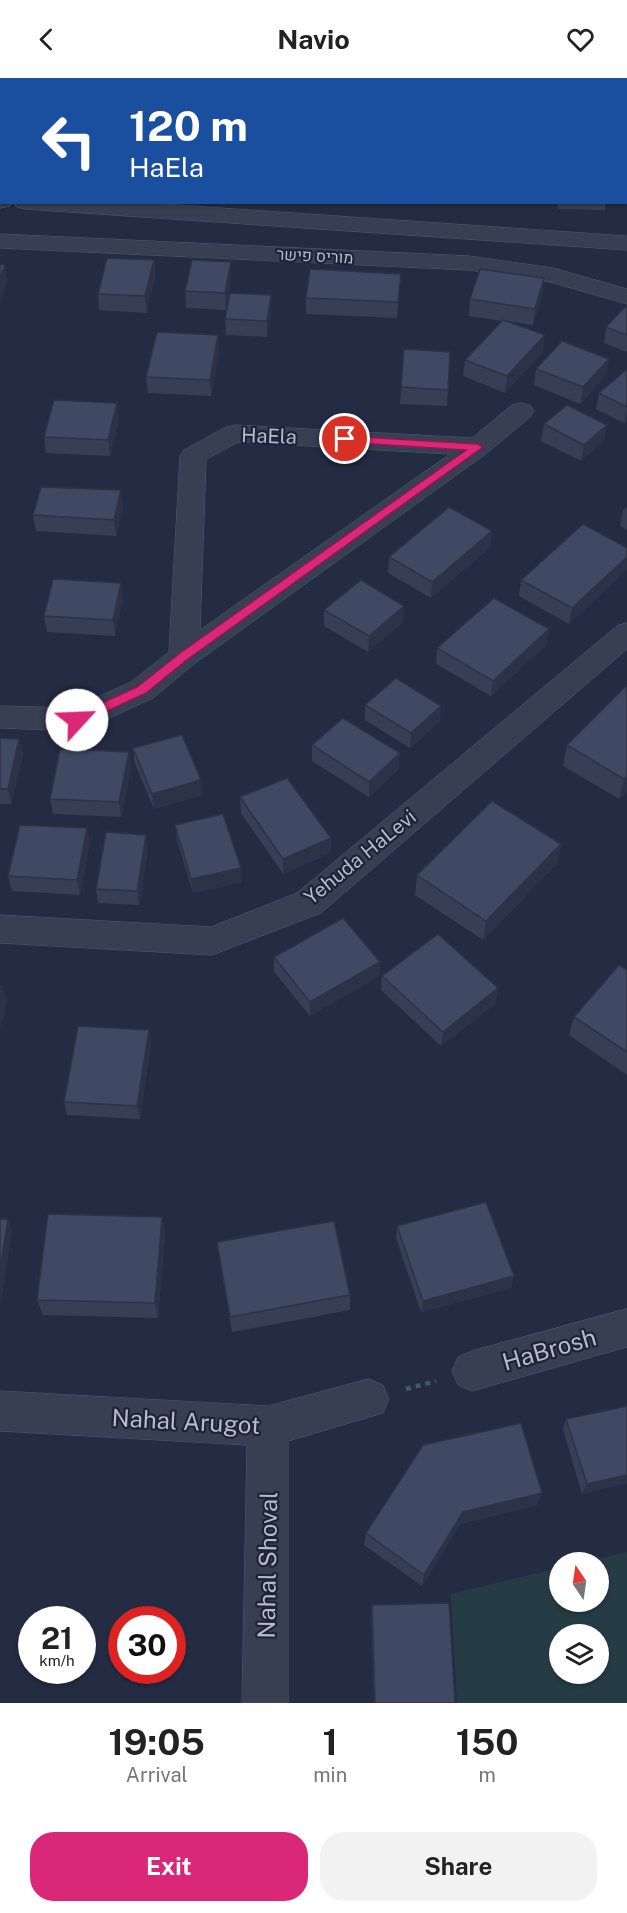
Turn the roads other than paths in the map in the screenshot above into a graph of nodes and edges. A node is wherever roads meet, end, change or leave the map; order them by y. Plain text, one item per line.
1 (54, 204) edge
2 (0, 242) edge
3 (627, 243) edge
4 (627, 297) edge
5 (521, 411) dead end
6 (478, 447) junction
7 (627, 633) edge
8 (184, 656) junction
9 (0, 717) edge
10 (0, 929) edge
11 (627, 1328) edge
12 (472, 1371) road end
13 (369, 1399) road end
14 (0, 1411) edge
15 (268, 1426) junction
16 (265, 1703) edge

1 - 3 street, מוריס פישר
2 - 4 street, מוריס פישר
5 - 6 street
6 - 8 street
6 - 8 street, HaEla
7 - 10 street, Yehuda HaLevi
8 - 9 street
11 - 12 street, HaBrosh
13 - 15 street, Nahal Arugot
14 - 15 street, Nahal Arugot
15 - 16 street, Nahal Shoval

